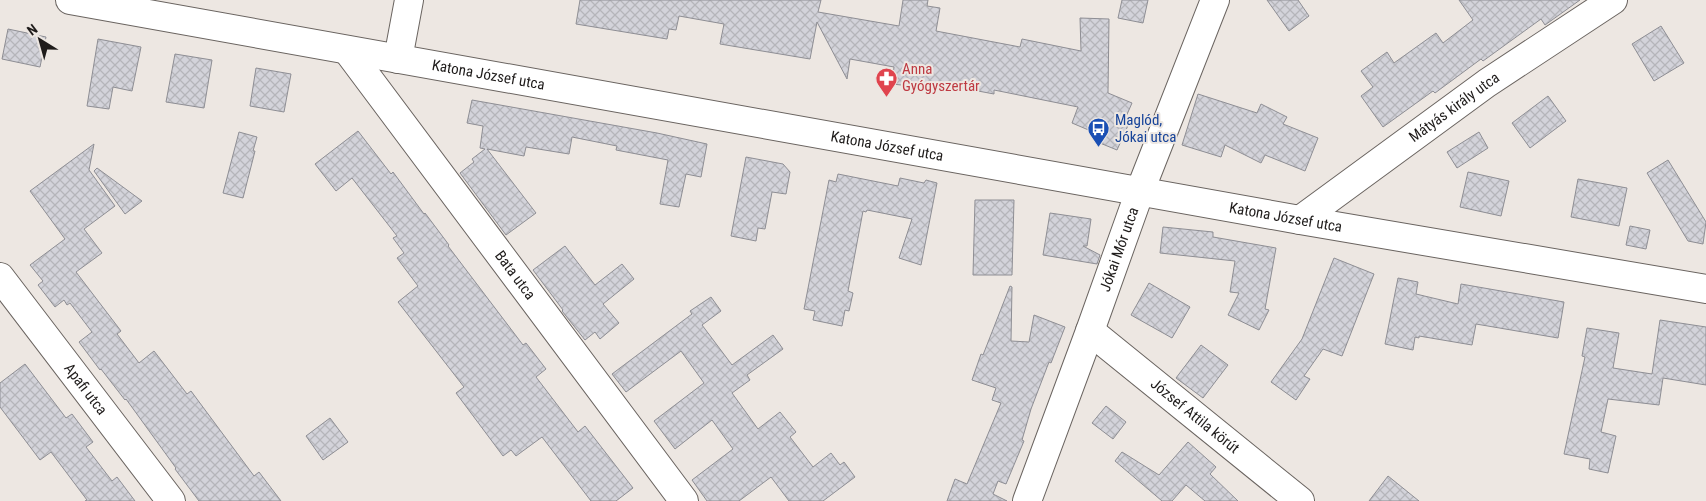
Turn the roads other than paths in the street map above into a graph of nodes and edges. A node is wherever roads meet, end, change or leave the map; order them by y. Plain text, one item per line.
1 (70, 0) edge
2 (409, 0) edge
3 (1216, 0) edge
4 (1613, 0) edge
5 (347, 50) junction
6 (398, 58) junction
7 (1140, 191) junction
8 (1300, 220) junction
9 (0, 277) edge
10 (1706, 289) edge
11 (1090, 331) junction
12 (171, 501) edge
13 (684, 501) edge
14 (1027, 501) edge
15 (1300, 501) edge

1 - 5 street, Katona József utca
2 - 6 street
3 - 7 street, Jókai Mór utca
4 - 8 street, Mátyás király utca
5 - 6 street, Katona József utca
5 - 13 street, Bata utca
6 - 7 street, Katona József utca
7 - 8 street, Katona József utca
7 - 11 street, Jókai Mór utca
8 - 10 street, Katona József utca
9 - 12 street, Apafi utca
11 - 14 street, Jókai Mór utca
11 - 15 street, József Attila körút

